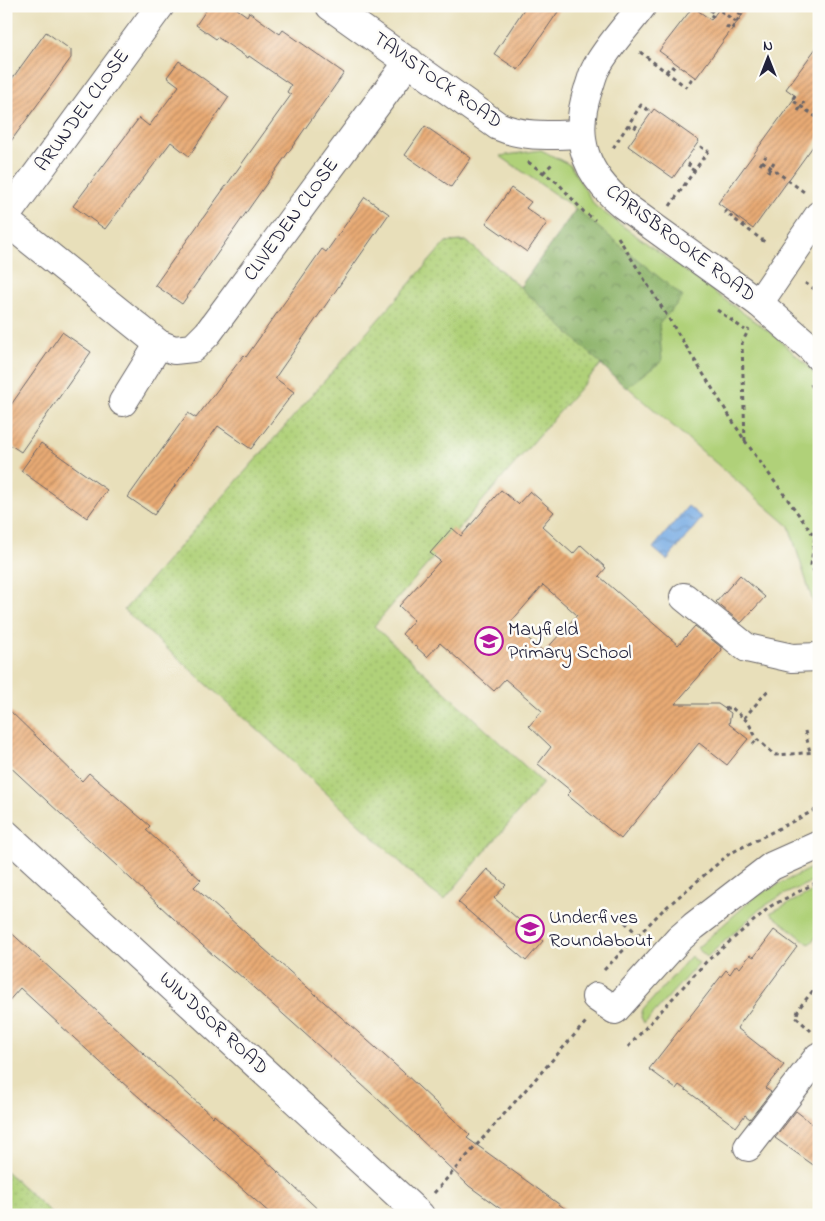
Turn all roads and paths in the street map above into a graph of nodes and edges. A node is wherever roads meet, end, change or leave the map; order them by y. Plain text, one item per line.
1 (160, 6) edge
2 (330, 6) edge
3 (642, 6) edge
4 (714, 6) edge
5 (736, 12) dead end
6 (714, 16) dead end
7 (736, 22) junction
8 (726, 26) dead end
9 (619, 37) junction
10 (409, 61) junction
11 (675, 68) dead end
12 (666, 72) junction
13 (687, 78) dead end
14 (795, 95) dead end
15 (804, 102) dead end
16 (801, 107) junction
17 (798, 112) dead end
18 (646, 113) dead end
19 (810, 113) junction
20 (807, 118) dead end
21 (819, 119) edge
22 (637, 125) dead end
23 (628, 126) junction
24 (580, 134) junction
25 (699, 150) dead end
26 (766, 156) dead end
27 (522, 158) dead end
28 (762, 161) junction
29 (690, 162) dead end
30 (774, 162) dead end
31 (760, 165) dead end
32 (771, 168) junction
33 (695, 171) junction
34 (768, 172) dead end
35 (594, 176) junction
36 (815, 206) edge
37 (727, 210) dead end
38 (6, 216) edge
39 (6, 221) edge
40 (598, 222) dead end
41 (655, 228) junction
42 (611, 232) dead end
43 (618, 237) junction
44 (626, 243) dead end
45 (788, 260) junction
46 (764, 307) junction
47 (714, 308) dead end
48 (746, 331) junction
49 (754, 336) dead end
50 (159, 344) junction
51 (814, 369) edge
52 (819, 399) edge
53 (123, 402) dead end
54 (745, 442) junction
55 (819, 506) edge
56 (815, 537) junction
57 (819, 582) edge
58 (684, 597) dead end
59 (819, 658) edge
60 (770, 688) dead end
61 (725, 709) dead end
62 (744, 718) junction
63 (805, 731) dead end
64 (757, 739) junction
65 (753, 744) dead end
66 (810, 752) junction
67 (819, 752) edge
68 (6, 834) edge
69 (819, 846) edge
70 (819, 882) edge
71 (625, 922) dead end
72 (638, 935) dead end
73 (819, 983) edge
74 (601, 1001) joint
75 (628, 1047) dead end
76 (814, 1048) edge
77 (748, 1147) dead end
78 (419, 1214) edge

1 - 38 street, ARUNDEL CLOSE
2 - 10 street, TAVISTOCK ROAD
3 - 9 street, CARISBROOKE ROAD
4 - 6 path
4 - 7 path
5 - 7 path
7 - 8 path
9 - 12 path
9 - 24 street, CARISBROOKE ROAD
10 - 24 street, TAVISTOCK ROAD
10 - 50 street, CLIVEDEN CLOSE
11 - 12 path
12 - 13 path
14 - 16 path
15 - 16 path
16 - 17 path
16 - 19 path
18 - 23 path
19 - 20 path
19 - 21 path
22 - 23 path
23 - 35 path
24 - 35 street, CARISBROOKE ROAD
25 - 33 path
26 - 28 path
27 - 40 path
28 - 31 path
28 - 32 path
29 - 33 path
30 - 32 path
32 - 34 path
32 - 36 path
33 - 41 path
35 - 41 street, CARISBROOKE ROAD
36 - 45 street
37 - 45 path
39 - 50 street, CLIVEDEN CLOSE
41 - 46 street, CARISBROOKE ROAD
42 - 43 path
43 - 44 path
43 - 54 path
45 - 46 street
46 - 48 path
46 - 51 street, CARISBROOKE ROAD
47 - 48 path
48 - 49 path
48 - 54 path
50 - 53 street
51 - 52 path
54 - 56 path
55 - 56 path
56 - 57 path
58 - 59 street
60 - 62 path
61 - 62 path
62 - 64 path
63 - 66 path
64 - 65 path
64 - 66 path
66 - 67 path
68 - 78 street, WINDSOR ROAD
69 - 74 street
70 - 75 path
71 - 72 path
73 - 76 path
74 - 78 path
76 - 77 street

